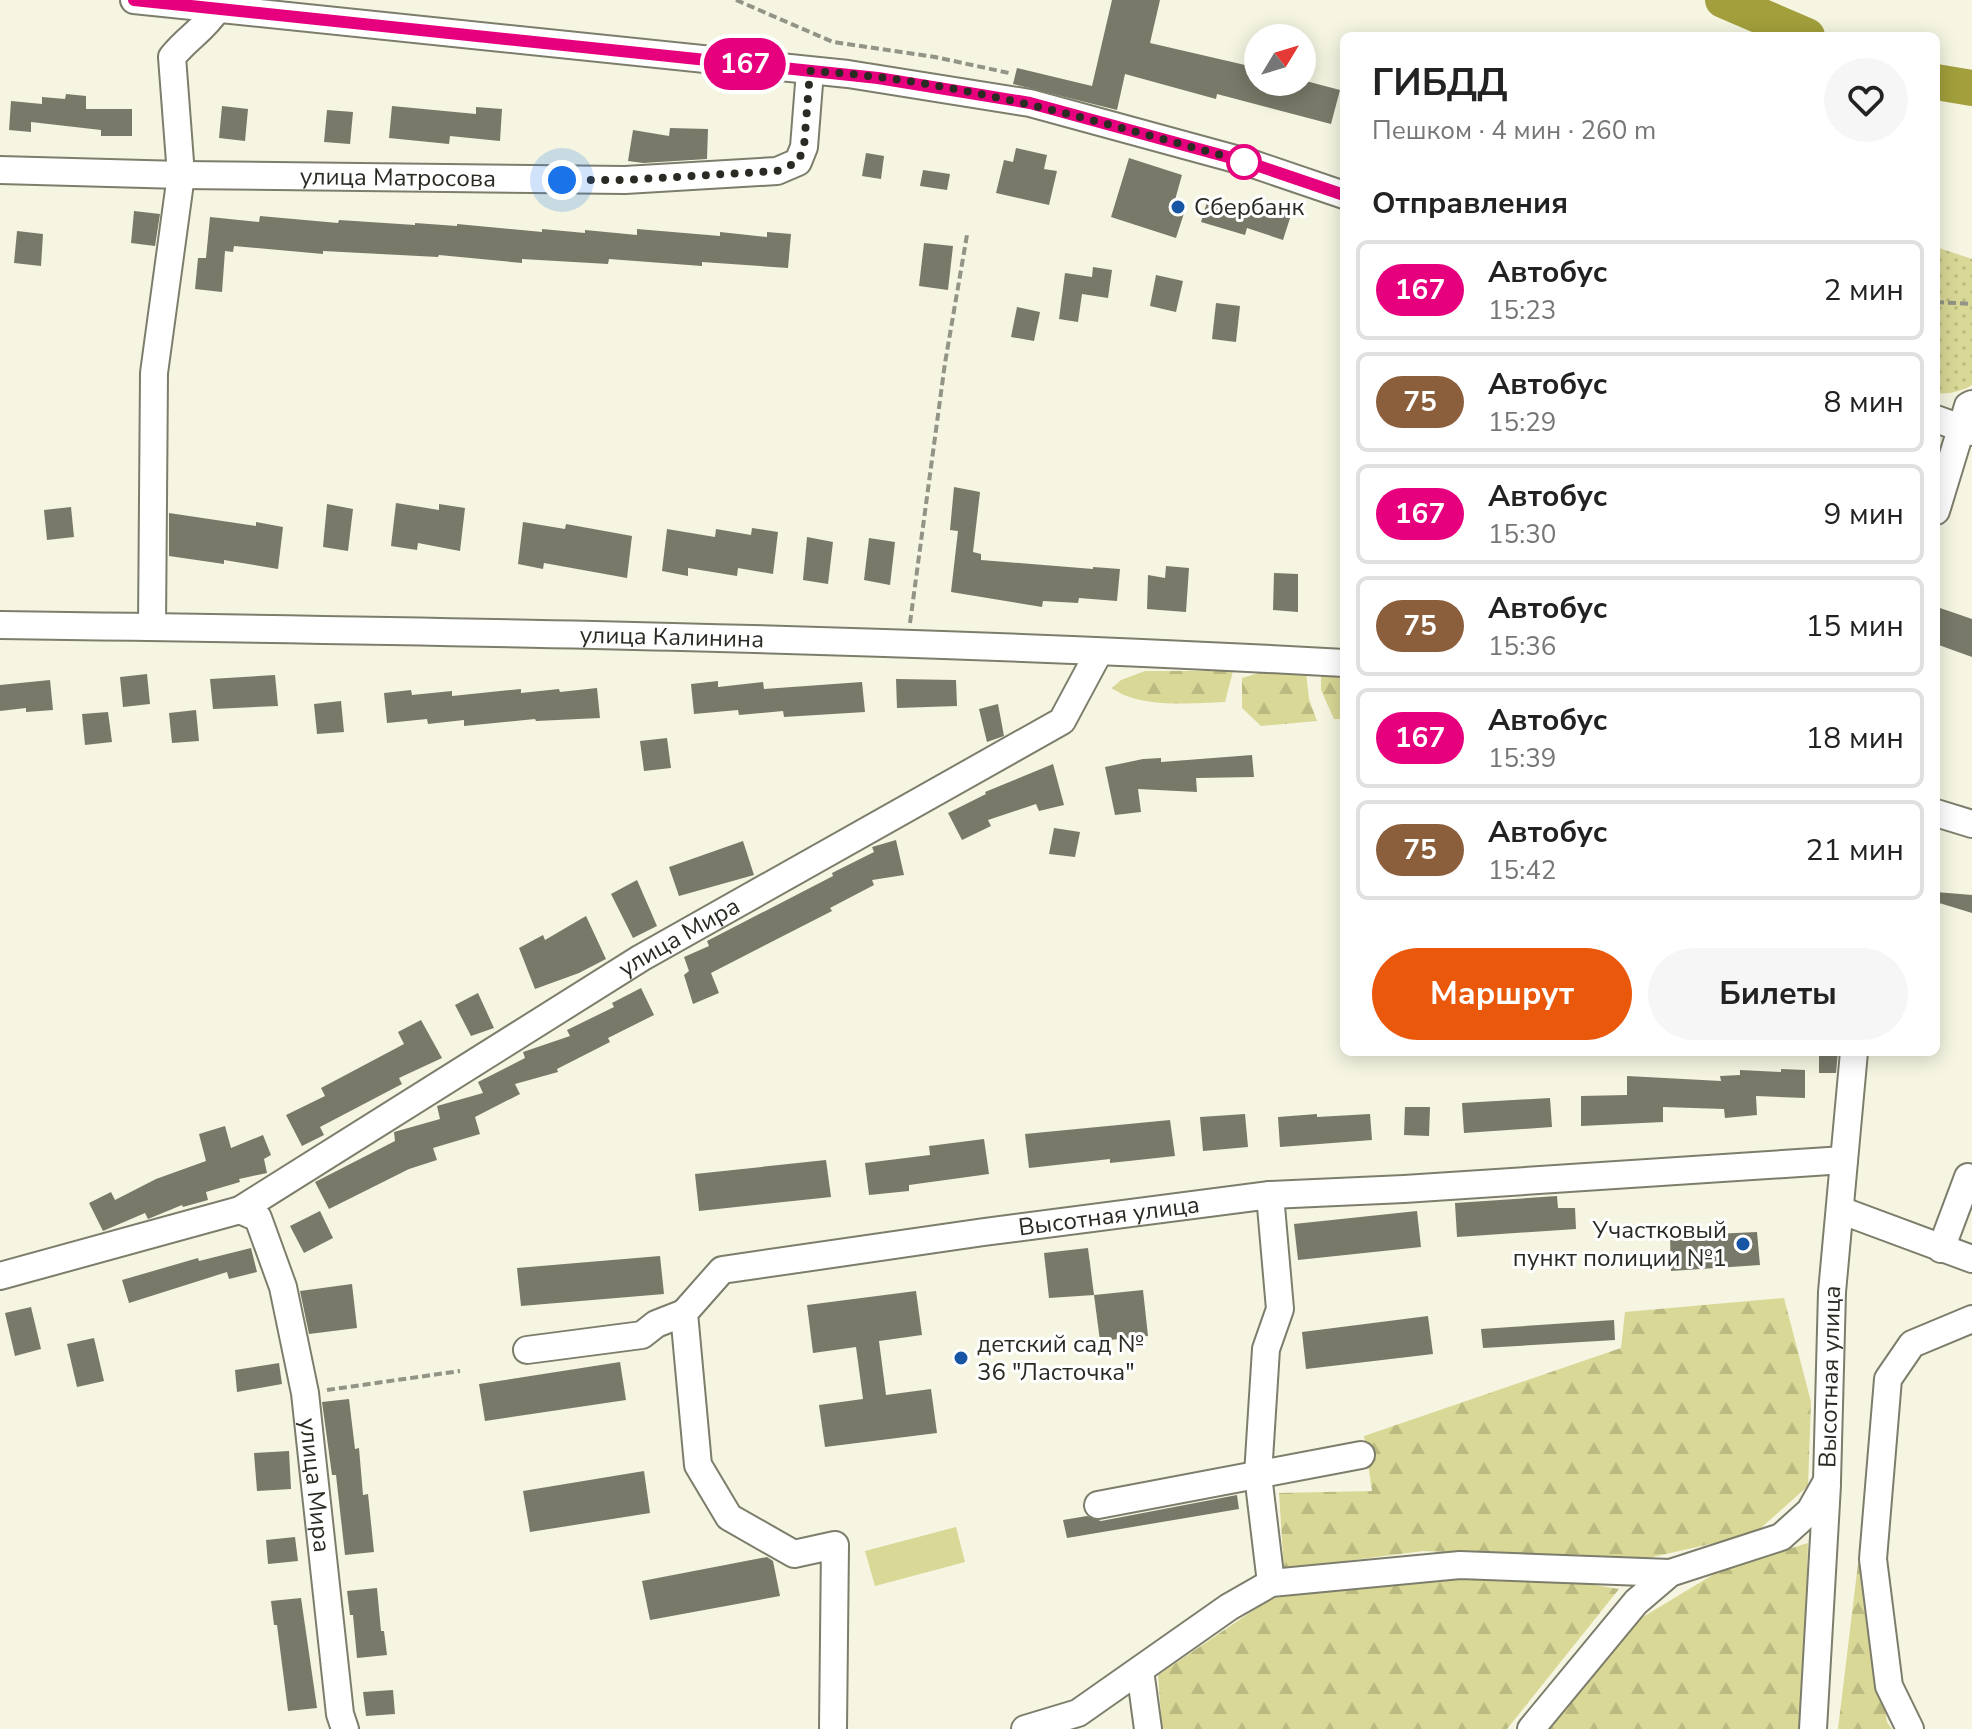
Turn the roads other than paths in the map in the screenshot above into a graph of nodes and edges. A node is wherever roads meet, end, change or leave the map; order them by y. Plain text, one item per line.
1 (134, 0) edge
2 (218, 8) junction
3 (810, 71) junction
4 (0, 170) edge
5 (181, 175) junction
6 (1340, 194) edge
7 (1940, 403) edge
8 (1940, 416) edge
9 (1969, 416) edge
10 (1940, 499) edge
11 (0, 625) edge
12 (152, 627) junction
13 (1099, 652) junction
14 (1340, 663) edge
15 (1940, 814) edge
16 (1972, 824) edge
17 (1854, 1056) edge
18 (1844, 1160) junction
19 (1968, 1177) dead end
20 (1270, 1195) junction
21 (240, 1210) junction
22 (1840, 1210) junction
23 (1941, 1249) junction
24 (1972, 1259) edge
25 (0, 1276) edge
26 (684, 1313) junction
27 (1972, 1319) edge
28 (527, 1350) dead end
29 (1361, 1455) dead end
30 (1258, 1475) junction
31 (1827, 1481) junction
32 (1098, 1505) dead end
33 (1670, 1573) junction
34 (1271, 1583) junction
35 (1140, 1670) junction
36 (345, 1729) edge
37 (833, 1729) edge
38 (1025, 1729) edge
39 (1148, 1729) edge
40 (1531, 1729) edge
41 (1813, 1729) edge
42 (1910, 1729) edge

1 - 2 street
2 - 3 street
2 - 5 street
3 - 5 street, улица Матросова
3 - 6 street
4 - 5 street, улица Матросова
5 - 12 street
7 - 9 street
8 - 9 street
9 - 10 street
11 - 12 street, улица Калинина
12 - 13 street, улица Калинина
13 - 14 street, улица Калинина
13 - 21 street, улица Мира
15 - 16 street
17 - 18 street, Высотная улица
18 - 20 street, Высотная улица
18 - 22 street, Высотная улица
19 - 23 street
20 - 26 street, Высотная улица
20 - 30 street
21 - 25 street, улица Мира
21 - 36 street, улица Мира
22 - 23 street
22 - 31 street, Высотная улица
23 - 24 street
26 - 28 street
26 - 37 street
27 - 42 street
29 - 30 street
30 - 32 street
30 - 34 street
31 - 33 street, Высотная улица
31 - 41 street
33 - 34 street
33 - 40 street, Высотная улица
34 - 35 street
35 - 38 street
35 - 39 street

